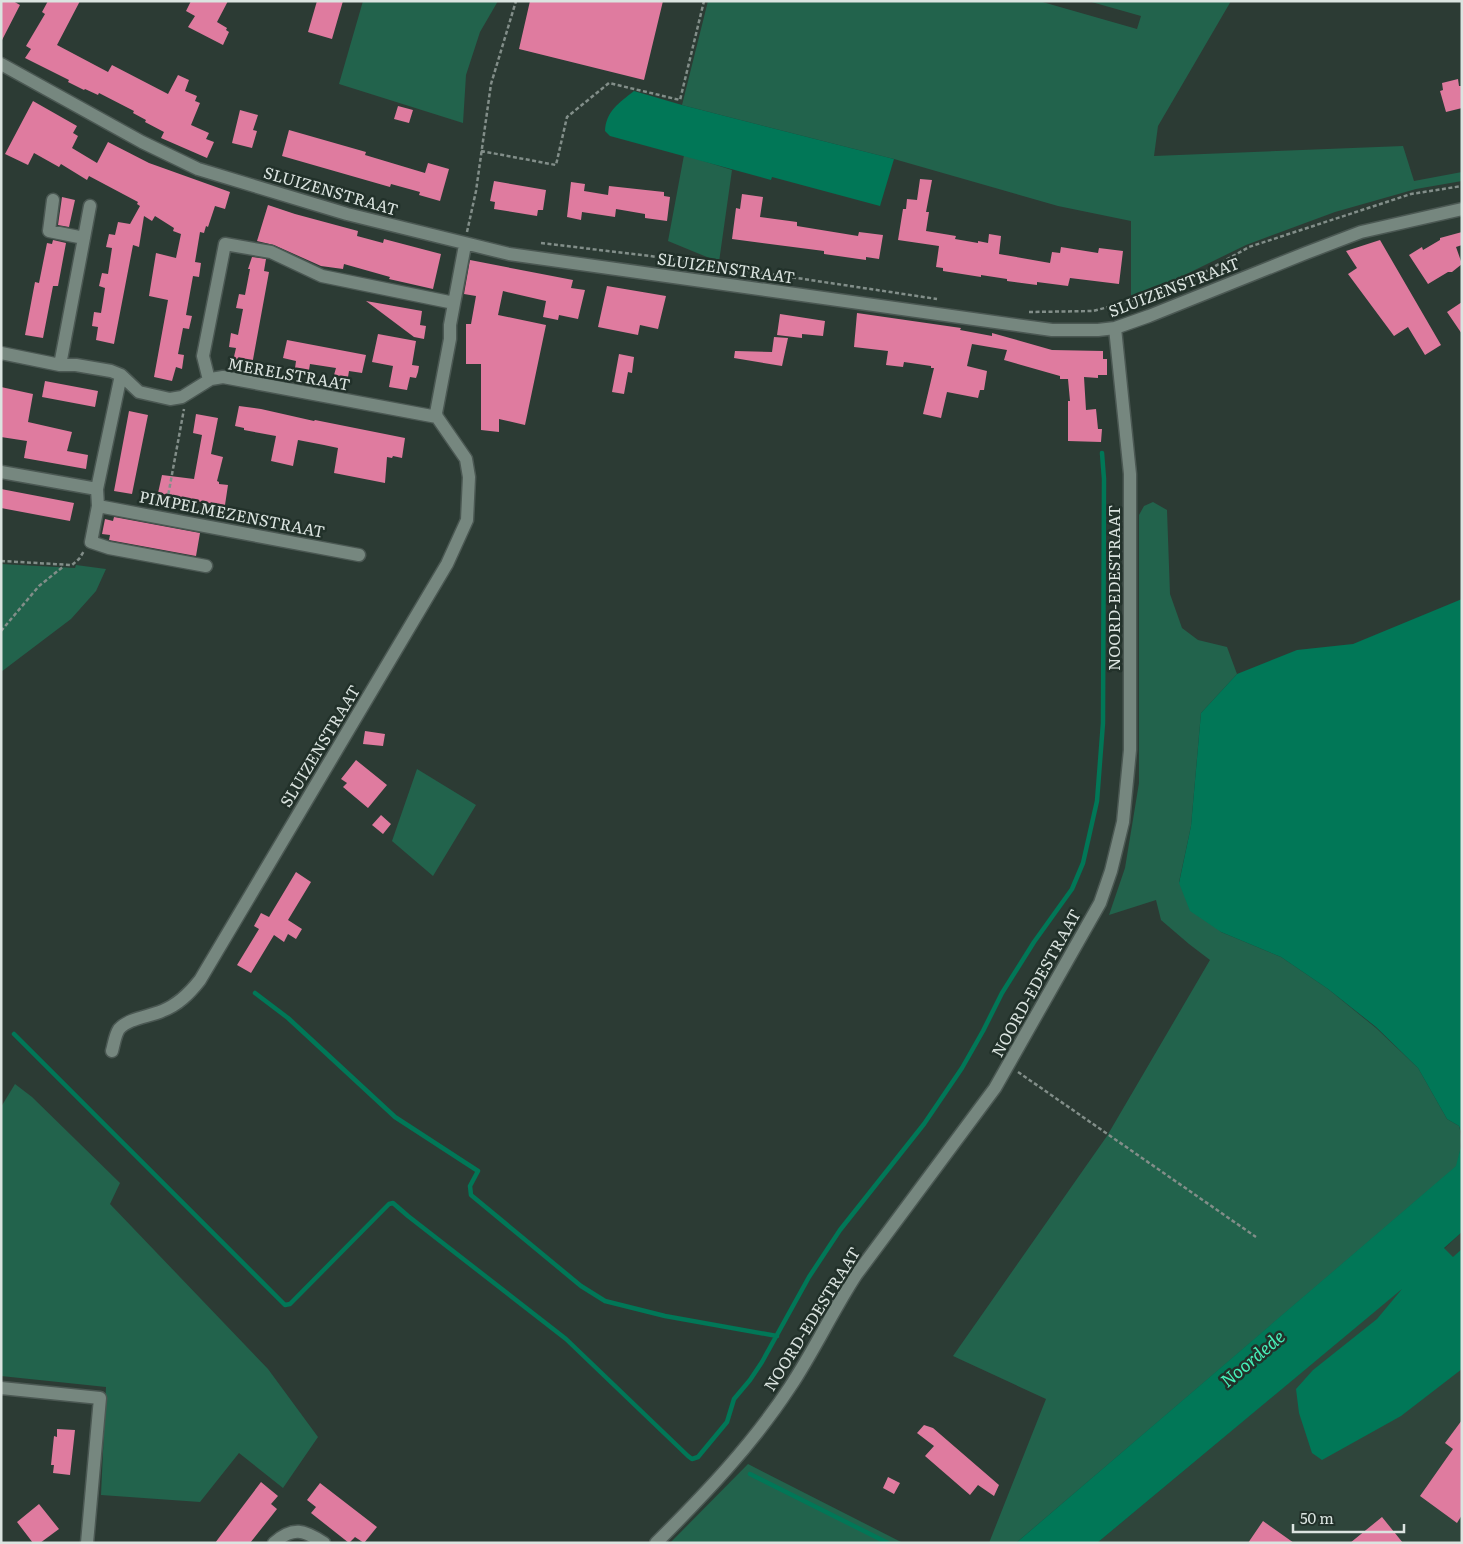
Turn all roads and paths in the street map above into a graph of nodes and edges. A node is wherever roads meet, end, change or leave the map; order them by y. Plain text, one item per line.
1 (516, 1) edge
2 (704, 1) edge
3 (1, 64) edge
4 (481, 151) junction
5 (1462, 186) edge
6 (52, 200) dead end
7 (90, 206) dead end
8 (1462, 209) edge
9 (84, 238) junction
10 (534, 242) dead end
11 (465, 244) junction
12 (944, 300) dead end
13 (454, 304) junction
14 (1024, 311) dead end
15 (1115, 328) junction
16 (1, 353) edge
17 (60, 364) junction
18 (121, 375) junction
19 (209, 380) junction
20 (182, 397) junction
21 (436, 417) junction
22 (1, 472) edge
23 (97, 489) junction
24 (98, 506) junction
25 (164, 518) junction
26 (90, 542) junction
27 (359, 555) dead end
28 (1, 561) edge
29 (64, 566) junction
30 (206, 566) dead end
31 (1, 631) edge
32 (112, 1051) dead end
33 (1009, 1065) junction
34 (1256, 1237) dead end
35 (1, 1388) edge
36 (87, 1543) edge
37 (274, 1543) edge
38 (324, 1543) edge
39 (656, 1543) edge

1 - 4 path
2 - 4 path
3 - 11 street, SLUIZENSTRAAT
4 - 11 path
5 - 14 path
6 - 9 street
7 - 9 street
8 - 15 street, SLUIZENSTRAAT
9 - 17 street
10 - 12 path
11 - 13 street
11 - 15 street, SLUIZENSTRAAT
13 - 19 street
13 - 21 street
15 - 33 street, NOORD-EDESTRAAT
16 - 17 street
17 - 18 street
18 - 20 street
18 - 23 street
19 - 20 street, MERELSTRAAT
19 - 21 street, MERELSTRAAT
20 - 25 path
21 - 32 street, SLUIZENSTRAAT
22 - 23 street
23 - 24 street
24 - 25 street, PIMPELMEZENSTRAAT
24 - 26 street
25 - 27 street, PIMPELMEZENSTRAAT
26 - 29 path
26 - 30 street
28 - 29 path
29 - 31 path
33 - 34 path
33 - 39 street, NOORD-EDESTRAAT
35 - 36 street
37 - 38 street

